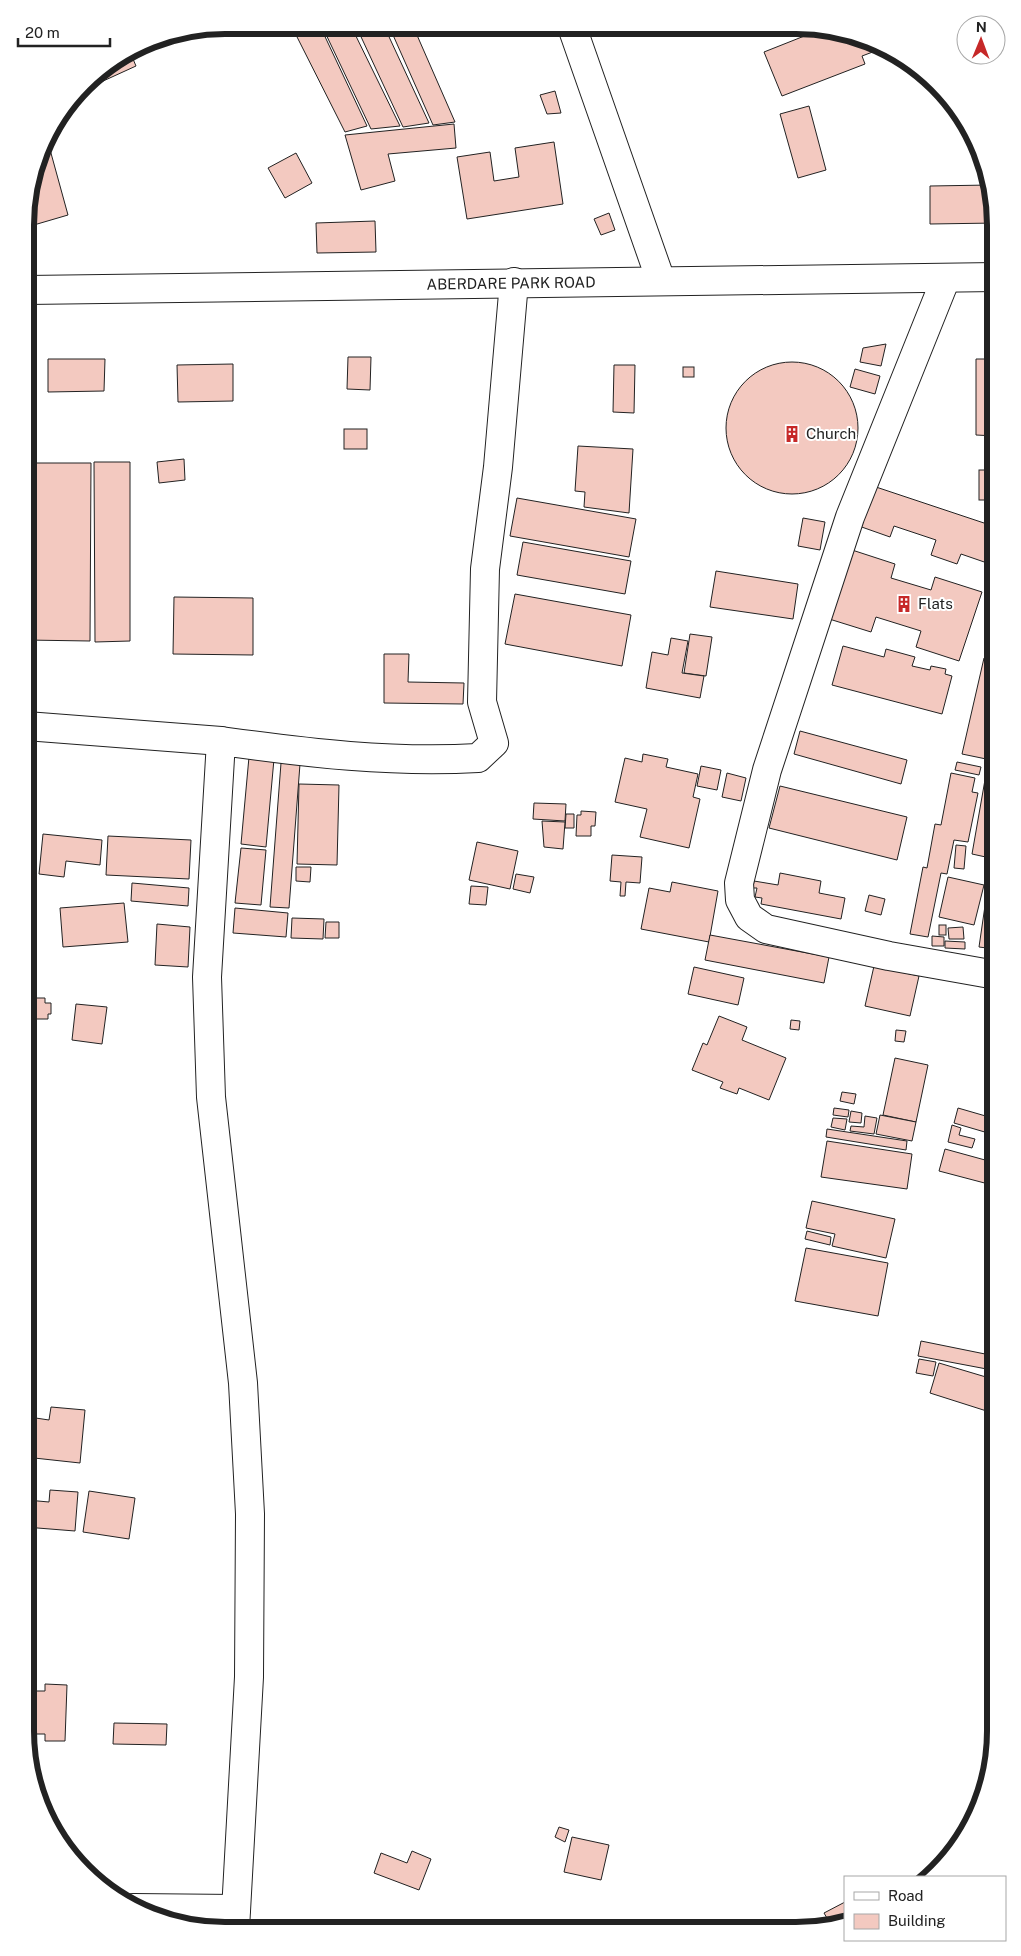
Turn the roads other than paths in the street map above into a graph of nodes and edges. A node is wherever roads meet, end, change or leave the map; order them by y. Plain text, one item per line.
1 (574, 34) edge
2 (987, 277) edge
3 (946, 278) junction
4 (661, 281) junction
5 (514, 282) junction
6 (34, 290) edge
7 (34, 727) edge
8 (221, 741) junction
9 (987, 974) edge
10 (159, 1911) edge
11 (236, 1919) edge

1 - 4 street
2 - 3 street, ABERDARE PARK ROAD
3 - 4 street, ABERDARE PARK ROAD
3 - 9 street
4 - 5 street, ABERDARE PARK ROAD
5 - 6 street, ABERDARE PARK ROAD
5 - 8 street
7 - 8 street
8 - 11 street
10 - 11 street

